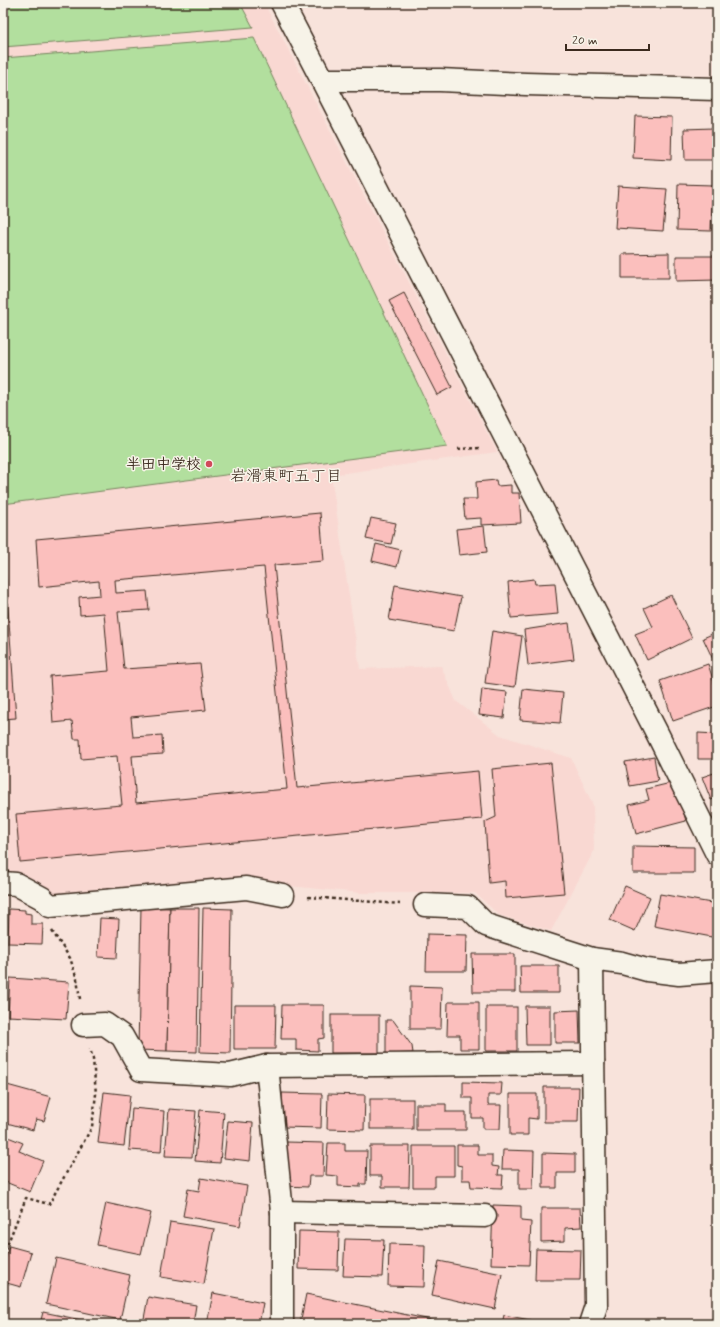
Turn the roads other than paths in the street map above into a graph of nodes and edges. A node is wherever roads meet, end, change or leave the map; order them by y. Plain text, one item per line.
1 (282, 3) edge
2 (322, 80) junction
3 (717, 89) edge
4 (717, 854) edge
5 (3, 882) edge
6 (283, 895) road end
7 (425, 905) road end
8 (592, 959) junction
9 (717, 971) edge
10 (83, 1025) road end
11 (593, 1063) junction
12 (267, 1066) junction
13 (282, 1212) junction
14 (485, 1216) dead end
15 (282, 1324) edge
16 (590, 1324) edge

1 - 2 street
2 - 3 street
2 - 4 street
5 - 6 street
7 - 8 street
8 - 9 street
8 - 11 street
10 - 12 street
11 - 12 street
11 - 16 street
12 - 13 street
13 - 14 street
13 - 15 street

